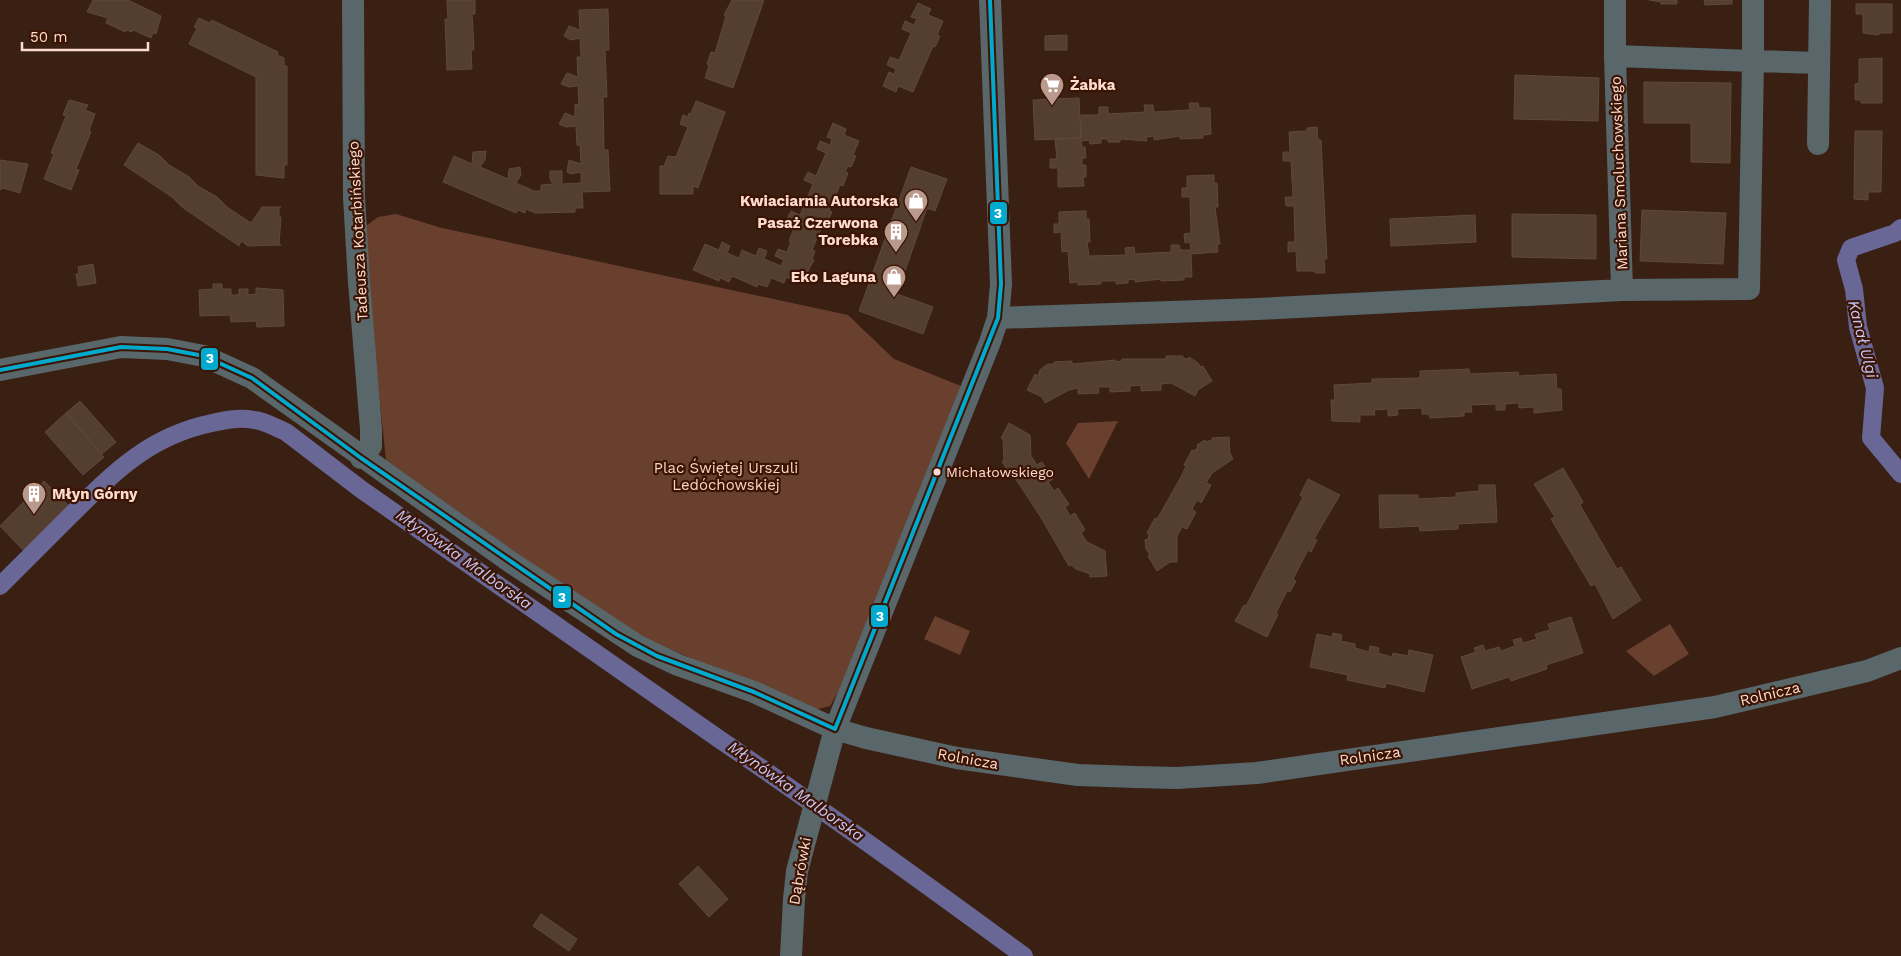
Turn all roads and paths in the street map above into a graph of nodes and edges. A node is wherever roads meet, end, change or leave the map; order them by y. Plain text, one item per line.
1 (353, 0) edge
2 (990, 0) edge
3 (1615, 0) edge
4 (1753, 0) edge
5 (1820, 0) edge
6 (1615, 56) junction
7 (1753, 61) junction
8 (1819, 63) junction
9 (1818, 144) dead end
10 (1622, 290) junction
11 (998, 318) junction
12 (0, 370) edge
13 (361, 458) junction
14 (1901, 658) edge
15 (835, 729) junction
16 (791, 956) edge

1 - 13 street, Tadeusza Kotarbińskiego
2 - 11 street, Dąbrówki
3 - 6 street, Mariana Smoluchowskiego
4 - 7 street
5 - 8 street
6 - 7 street, Mariana Smoluchowskiego
6 - 10 street, Mariana Smoluchowskiego
7 - 8 street, Mariana Smoluchowskiego
7 - 10 street
8 - 9 street
10 - 11 street
11 - 15 street, Dąbrówki
12 - 13 street, Rolnicza
13 - 15 street, Rolnicza
14 - 15 street, Rolnicza
15 - 16 street, Dąbrówki

